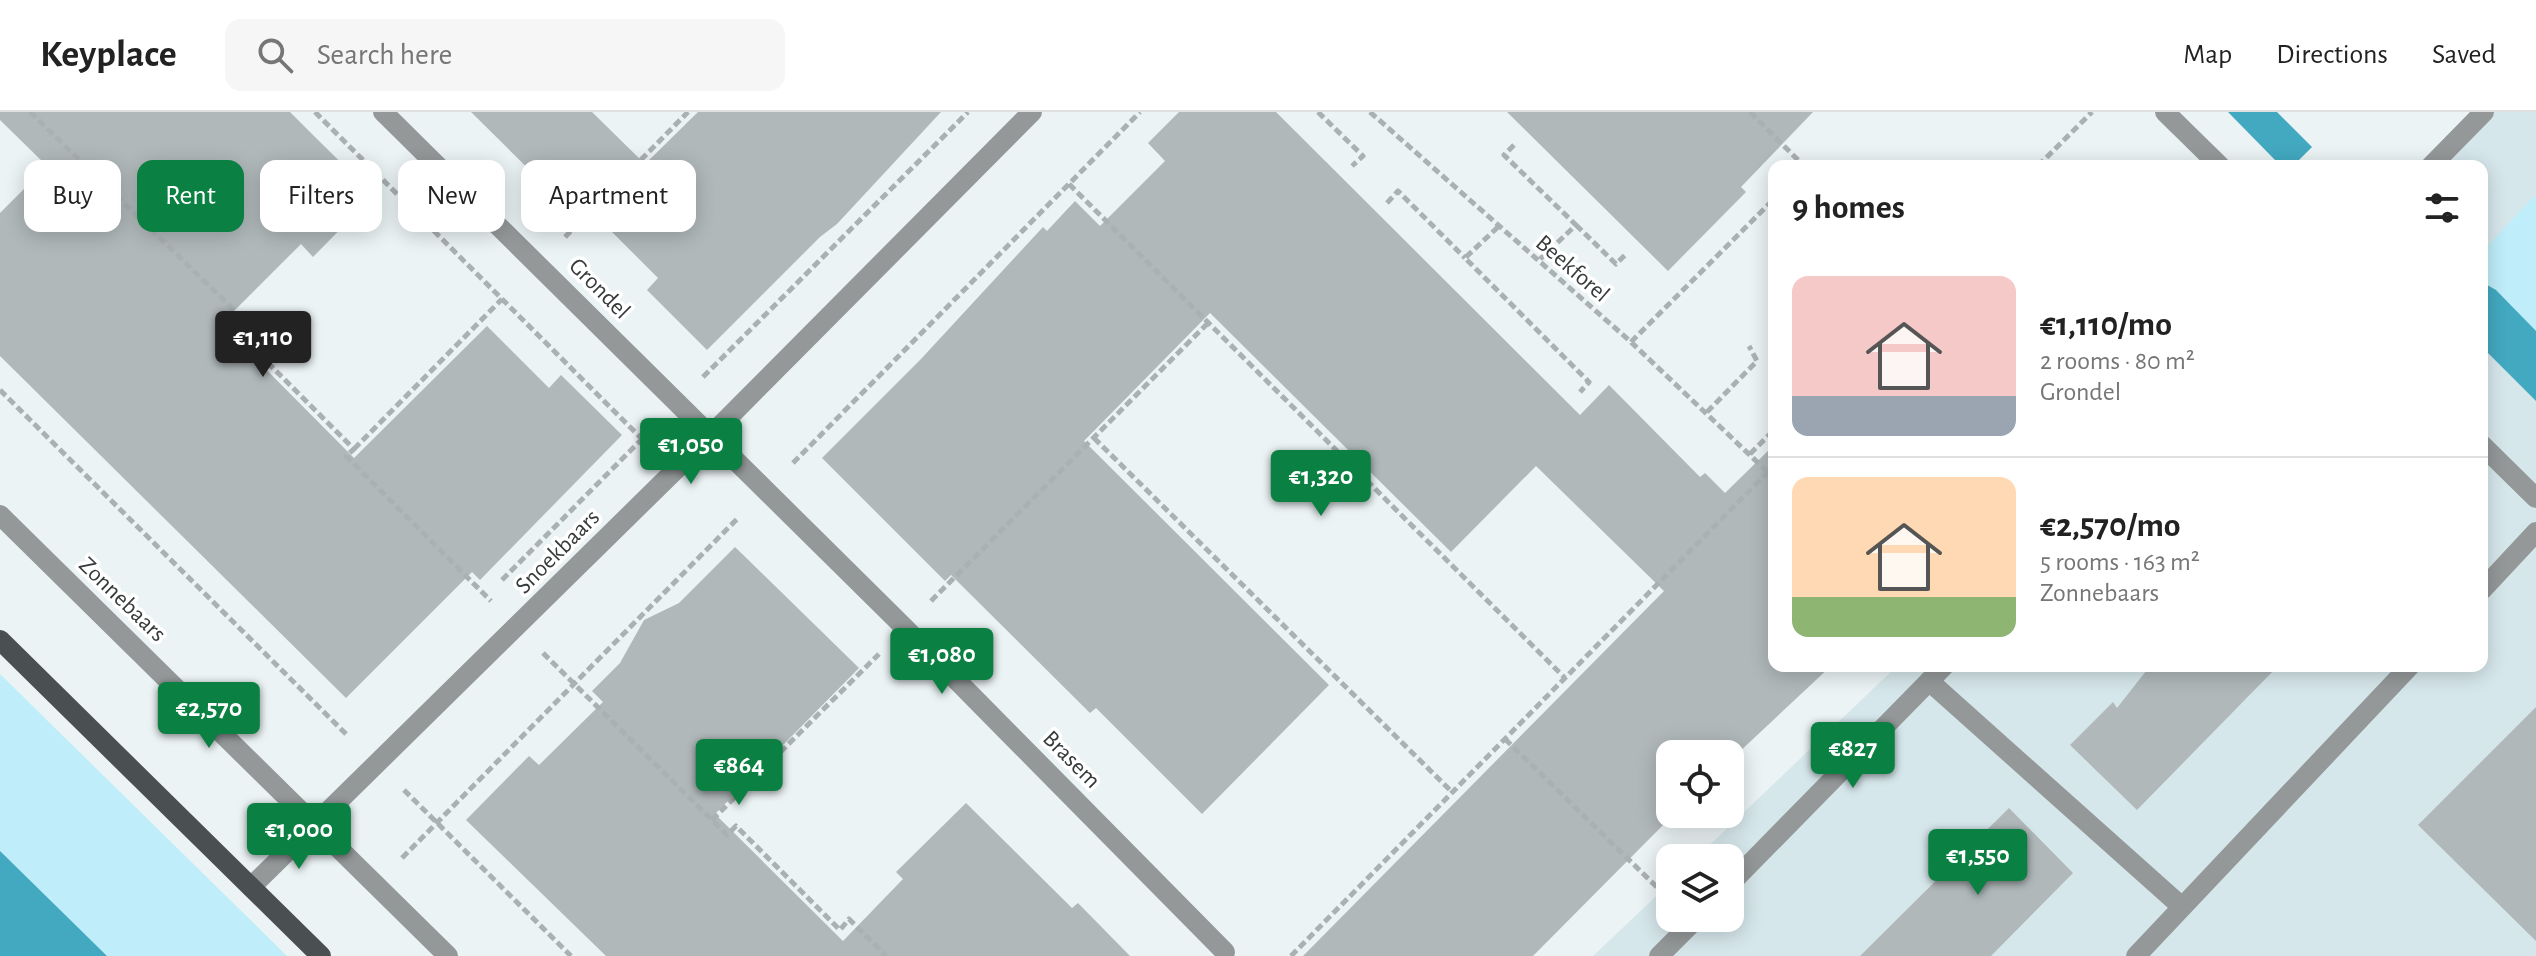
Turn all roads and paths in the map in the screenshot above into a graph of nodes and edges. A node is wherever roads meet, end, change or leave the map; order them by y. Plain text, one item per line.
1 (30, 112) edge
2 (315, 112) edge
3 (383, 112) edge
4 (688, 112) edge
5 (968, 112) edge
6 (1032, 112) edge
7 (1318, 112) edge
8 (1370, 112) edge
9 (1750, 112) edge
10 (2092, 112) edge
11 (2165, 112) edge
12 (2484, 112) edge
13 (1514, 145) dead end
14 (1798, 160) edge
15 (2044, 160) edge
16 (2214, 160) edge
17 (2437, 160) edge
18 (1352, 166) dead end
19 (1069, 184) dead end
20 (1387, 203) dead end
21 (1768, 205) edge
22 (1576, 225) junction
23 (1498, 227) junction
24 (1625, 255) dead end
25 (1465, 258) junction
26 (1538, 261) junction
27 (538, 264) junction
28 (502, 299) junction
29 (1207, 324) junction
30 (1631, 342) junction
31 (1749, 346) dead end
32 (0, 390) edge
33 (1580, 392) dead end
34 (678, 402) junction
35 (1707, 412) junction
36 (710, 436) junction
37 (1768, 436) edge
38 (1094, 438) junction
39 (354, 449) junction
40 (2488, 451) edge
41 (1750, 454) junction
42 (1768, 472) joint
43 (2536, 498) edge
44 (0, 515) edge
45 (2536, 532) edge
46 (2488, 584) edge
47 (517, 627) junction
48 (905, 628) junction
49 (0, 640) edge
50 (1938, 672) edge
51 (2404, 672) edge
52 (1565, 678) junction
53 (1929, 681) junction
54 (1505, 739) junction
55 (377, 764) junction
56 (1452, 792) junction
57 (712, 820) junction
58 (316, 824) junction
59 (1744, 870) edge
60 (1656, 886) edge
61 (251, 887) junction
62 (2182, 907) junction
63 (1683, 932) edge
64 (1225, 952) dead end
65 (321, 956) edge
66 (448, 956) edge
67 (571, 956) edge
68 (886, 956) edge
69 (1291, 956) edge
70 (1659, 956) edge
71 (2136, 956) edge

1 - 39 path
2 - 28 path
3 - 27 street, Grondel
4 - 27 path
5 - 34 path
6 - 36 street, Snoekbaars
7 - 18 path
8 - 23 path, Beekforel
9 - 14 path
10 - 15 path
11 - 16 street
12 - 17 street
13 - 22 path
19 - 29 path
20 - 25 path
21 - 30 path
22 - 24 path
22 - 26 path
23 - 25 path
23 - 26 path, Beekforel
25 - 33 path
26 - 30 path, Beekforel
27 - 34 street, Grondel
28 - 34 path
28 - 39 path
29 - 38 path
29 - 52 path
30 - 35 path, Beekforel
31 - 35 path
32 - 55 path
34 - 36 street, Grondel
35 - 41 path, Beekforel
36 - 47 street, Snoekbaars
36 - 48 street, Brasem
37 - 41 path
38 - 48 path
38 - 56 path
39 - 47 path
40 - 43 street
41 - 42 path, Beekforel
42 - 52 path
44 - 58 street, Zonnebaars
45 - 46 street
47 - 55 street, Snoekbaars
47 - 57 path
48 - 57 path
48 - 64 street, Brasem
49 - 61 main road
50 - 53 street
51 - 62 street
52 - 54 path
53 - 59 street
53 - 62 street
54 - 56 path
54 - 60 path
55 - 58 street, Snoekbaars
55 - 67 path
56 - 69 path
57 - 68 path
58 - 61 street, Snoekbaars
58 - 66 street, Zonnebaars
61 - 65 main road
62 - 71 street
63 - 70 street

